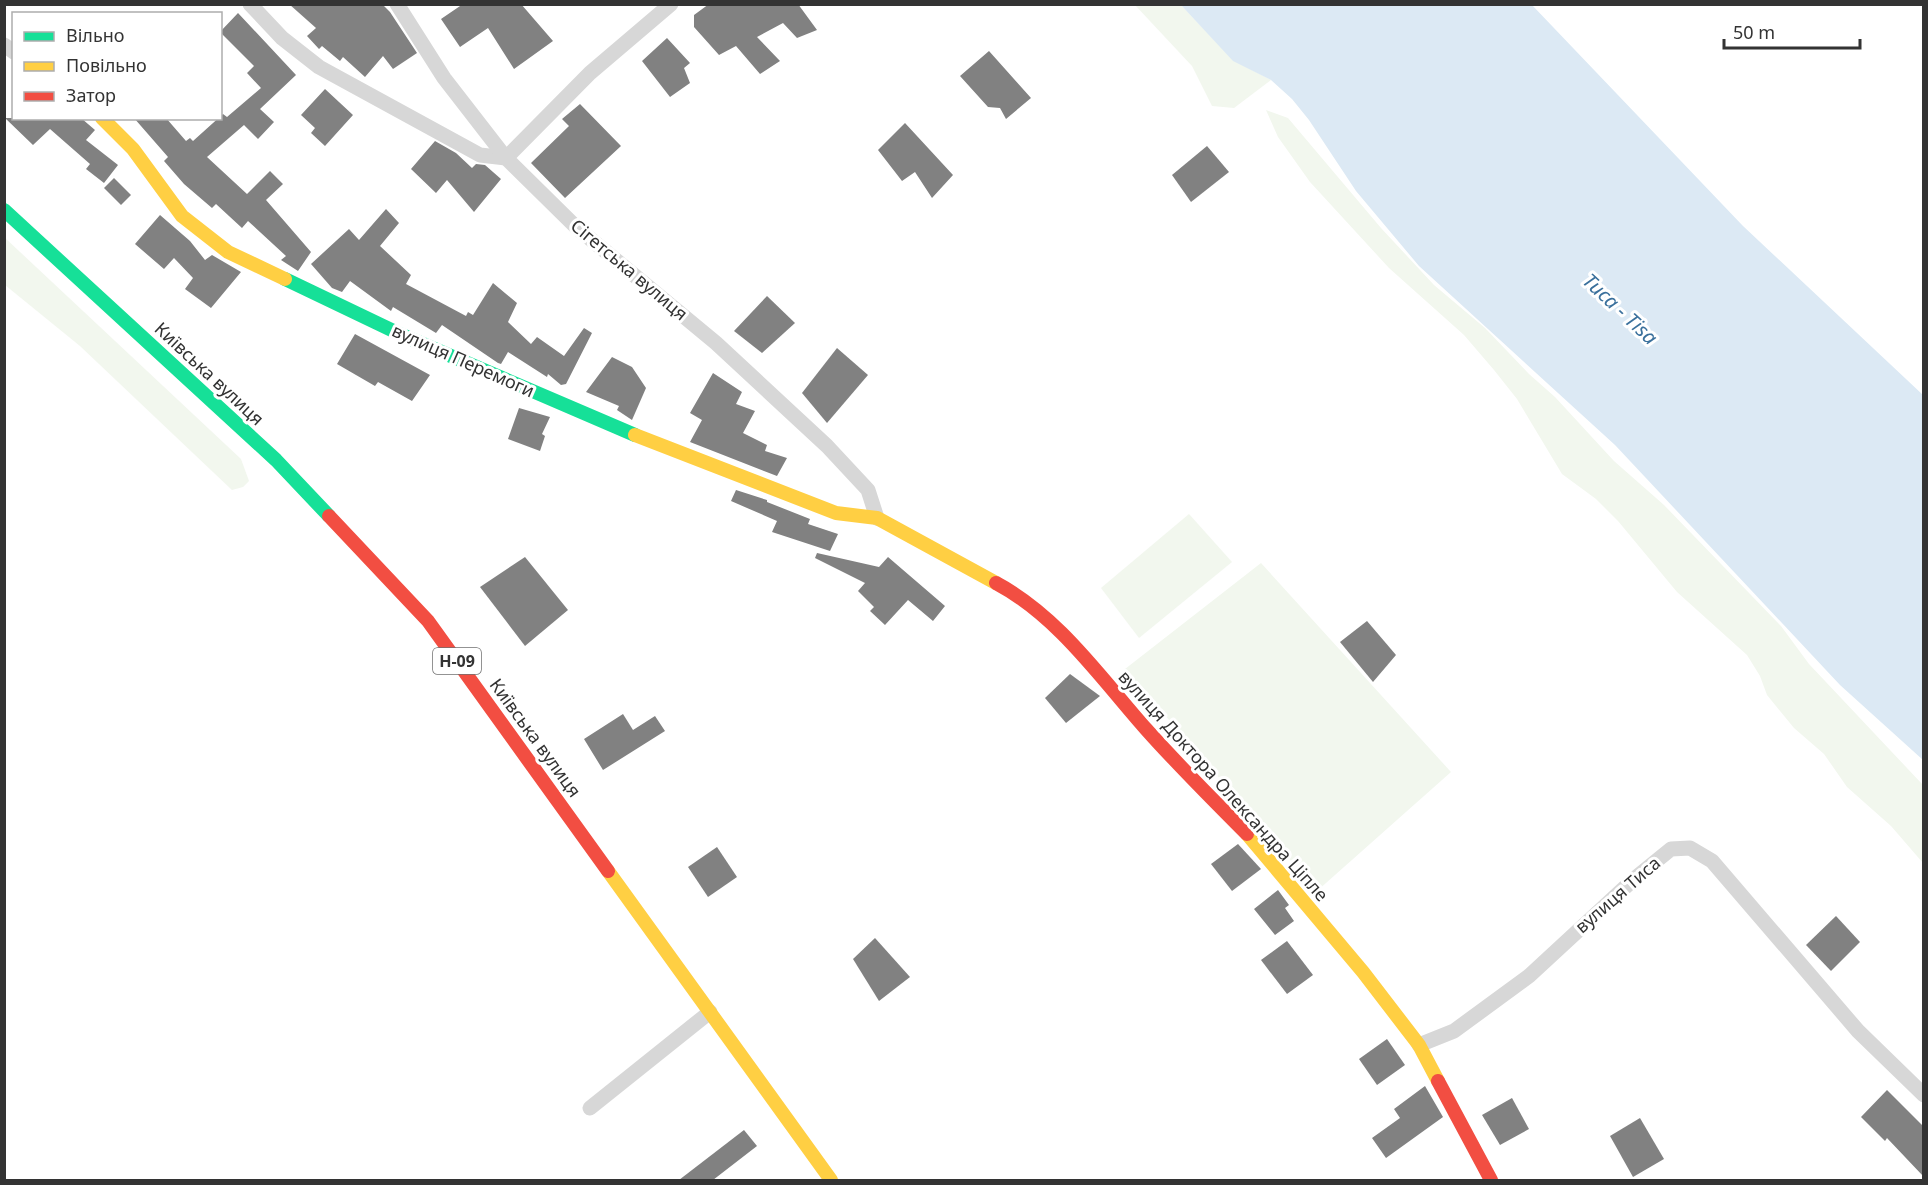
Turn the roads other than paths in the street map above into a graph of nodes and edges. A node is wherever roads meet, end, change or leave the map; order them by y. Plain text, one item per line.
1 (250, 4) edge
2 (397, 4) edge
3 (671, 4) edge
4 (104, 120) edge
5 (506, 158) junction
6 (4, 210) edge
7 (877, 518) junction
8 (710, 1012) junction
9 (1419, 1045) junction
10 (1923, 1095) edge
11 (590, 1108) dead end
12 (831, 1180) edge
13 (1491, 1180) edge

1 - 5 street
2 - 5 street, Сігетська вулиця
3 - 5 street
4 - 7 street, вулиця Перемоги
5 - 7 street, Сігетська вулиця
6 - 8 street, Київська вулиця / Н-09
7 - 9 street, вулиця Доктора Олександра Ціпле
8 - 11 street
8 - 12 street, Київська вулиця / Н-09
9 - 10 street, вулиця Тиса
9 - 13 street, вулиця Доктора Олександра Ціпле

